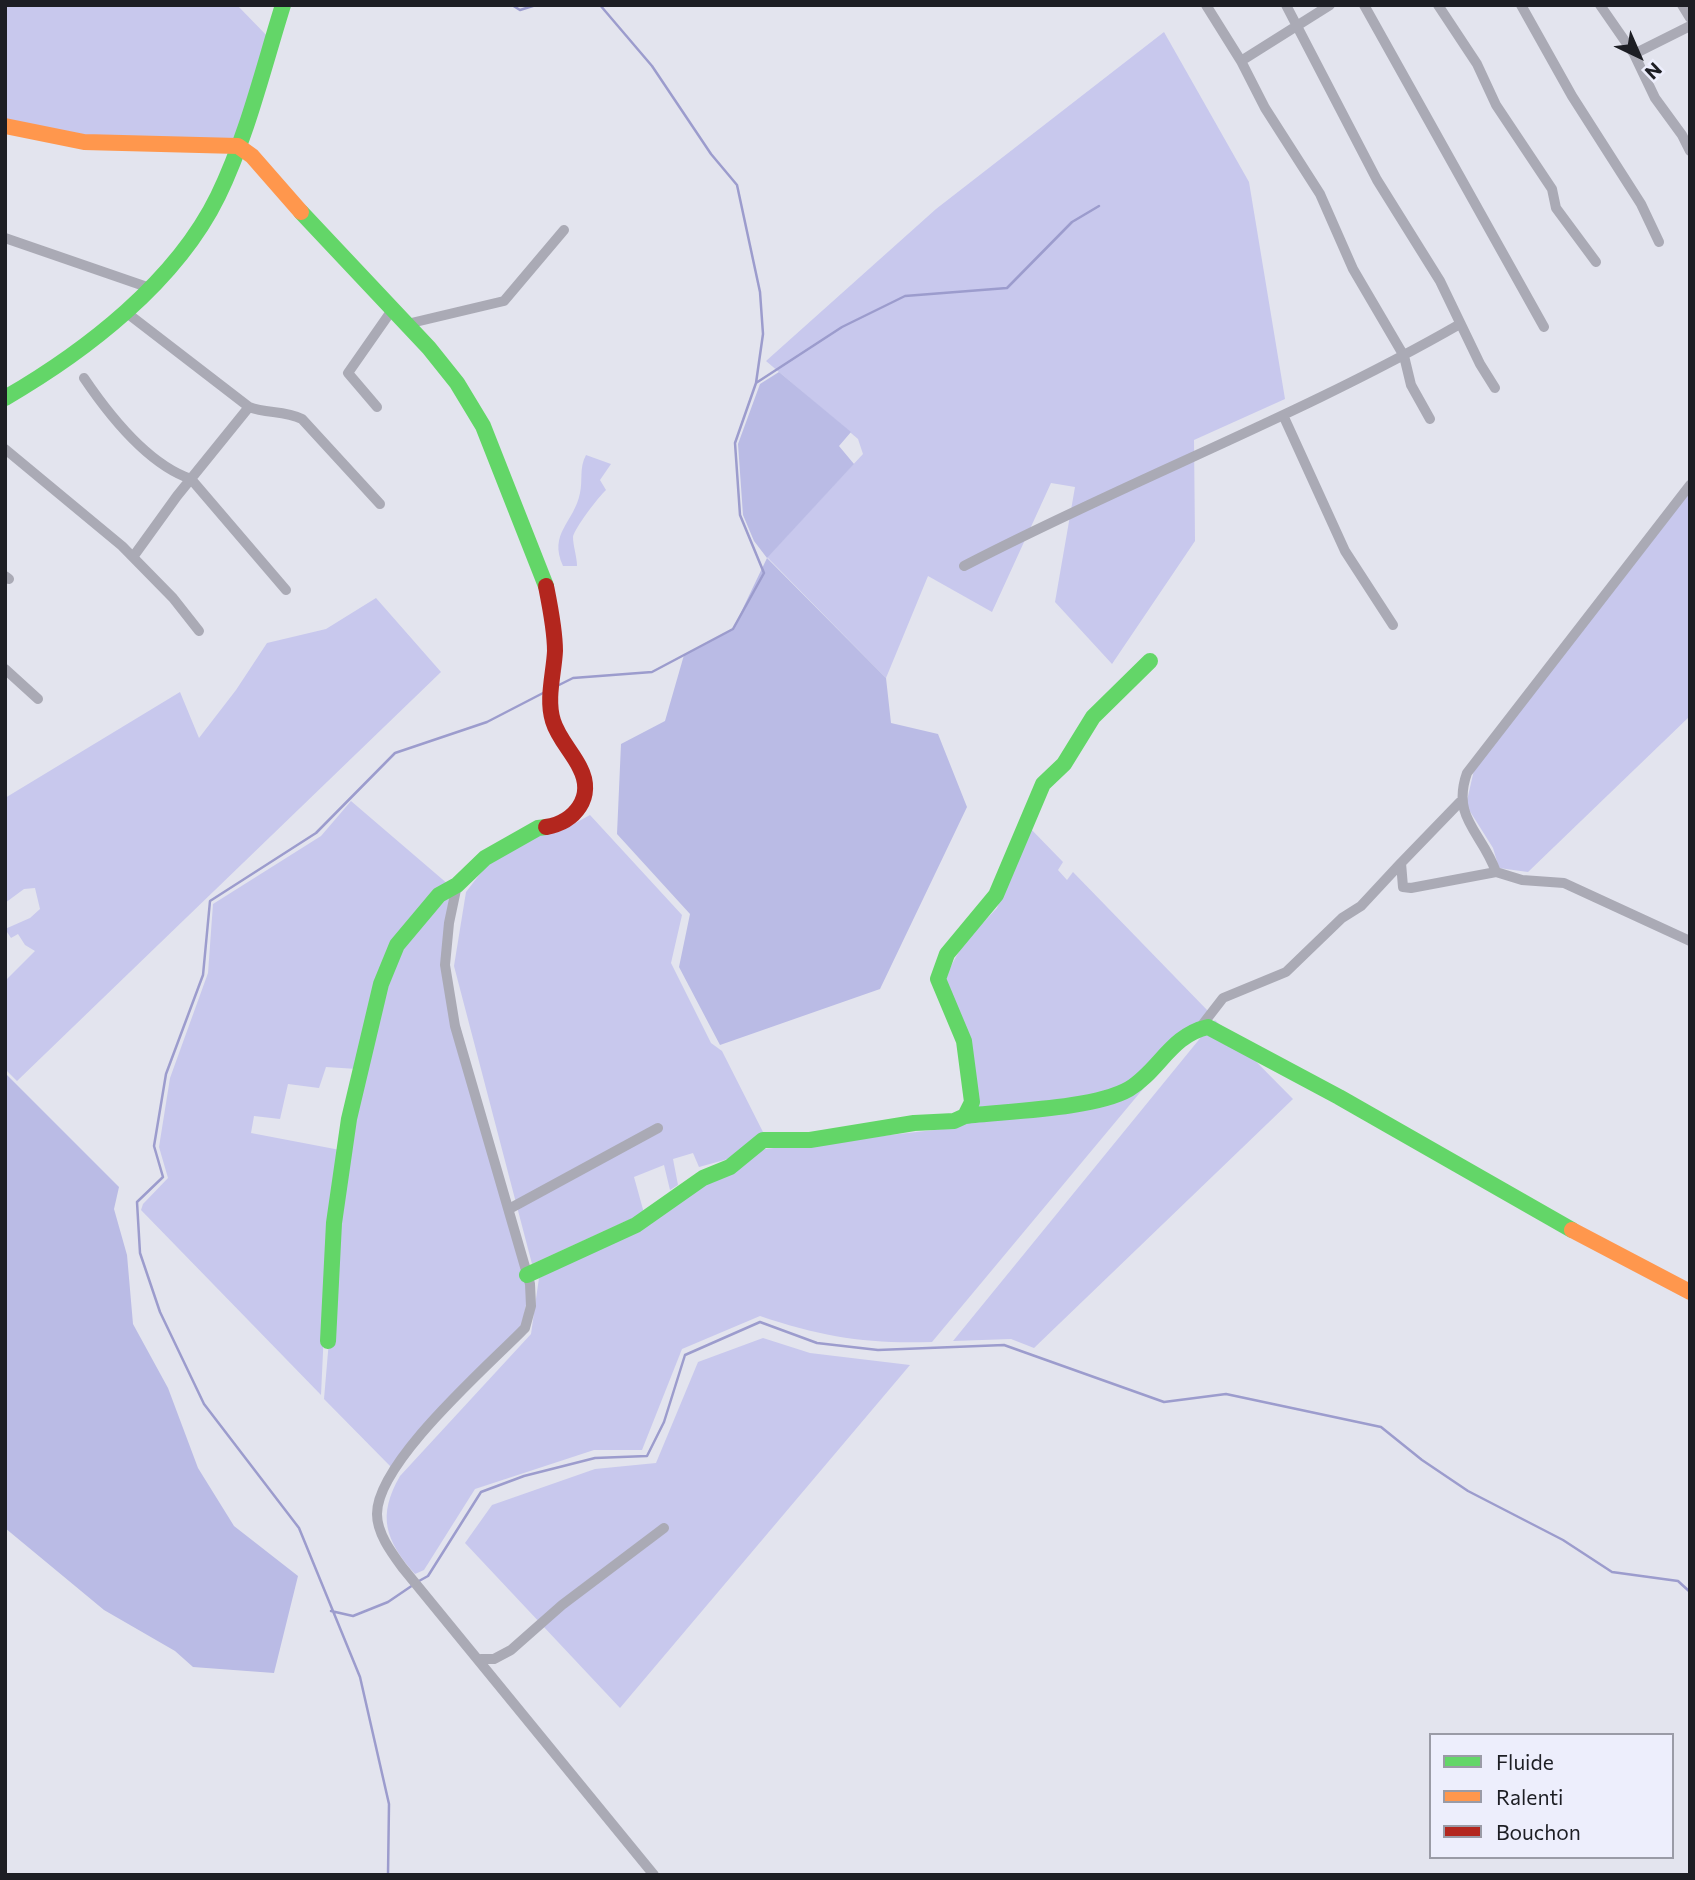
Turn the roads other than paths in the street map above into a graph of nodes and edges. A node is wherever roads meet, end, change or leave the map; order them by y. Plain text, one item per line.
1 (283, 5) edge
2 (1206, 5) edge
3 (1286, 5) edge
4 (1331, 5) edge
5 (1364, 5) edge
6 (1438, 5) edge
7 (1521, 5) edge
8 (1600, 5) edge
9 (1682, 5) edge
10 (1690, 18) edge
11 (1298, 23) junction
12 (1690, 26) edge
13 (1634, 54) junction
14 (1241, 61) junction
15 (5, 126) edge
16 (238, 146) junction
17 (1690, 151) edge
18 (564, 230) dead end
19 (5, 238) edge
20 (1659, 242) dead end
21 (1596, 262) dead end
22 (150, 288) junction
23 (392, 310) junction
24 (127, 313) junction
25 (407, 324) junction
26 (1460, 324) junction
27 (1544, 327) dead end
28 (1404, 356) junction
29 (84, 378) dead end
30 (1495, 388) dead end
31 (5, 398) edge
32 (249, 407) junction
33 (377, 407) dead end
34 (1283, 415) junction
35 (1430, 419) dead end
36 (5, 449) edge
37 (191, 479) junction
38 (1690, 485) edge
39 (380, 504) dead end
40 (133, 557) junction
41 (964, 566) dead end
42 (286, 590) dead end
43 (1393, 625) dead end
44 (199, 631) dead end
45 (1150, 661) dead end
46 (5, 669) edge
47 (38, 699) dead end
48 (1460, 802) junction
49 (1401, 863) junction
50 (1496, 872) junction
51 (457, 885) junction
52 (1690, 941) edge
53 (1199, 1029) junction
54 (965, 1116) junction
55 (658, 1128) dead end
56 (509, 1209) junction
57 (527, 1275) junction
58 (1690, 1292) edge
59 (328, 1341) dead end
60 (664, 1528) dead end
61 (481, 1660) junction
62 (654, 1875) edge

1 - 16 main road
2 - 14 street
3 - 11 street
4 - 11 street
5 - 27 street
6 - 21 street
7 - 20 street
8 - 13 street
9 - 10 street
11 - 14 street
11 - 26 street
12 - 13 street
13 - 17 street
14 - 28 street
15 - 16 main road
16 - 22 main road
16 - 23 main road
18 - 25 street
19 - 22 street
22 - 24 main road
23 - 25 main road
23 - 33 street
24 - 31 main road
24 - 32 street
25 - 51 main road
26 - 28 street
26 - 30 street
28 - 34 street
28 - 35 street
29 - 37 street
32 - 37 street
32 - 39 street
34 - 41 street
34 - 43 street
36 - 40 street
37 - 40 street
37 - 42 street
38 - 48 street
40 - 44 street
45 - 54 main road
46 - 47 street
48 - 49 street
48 - 50 street
49 - 50 street
49 - 53 street
50 - 52 street
51 - 56 street
51 - 59 main road
53 - 54 main road
53 - 58 main road
54 - 57 main road
55 - 56 street
56 - 57 street
57 - 61 street
60 - 61 street
61 - 62 street

